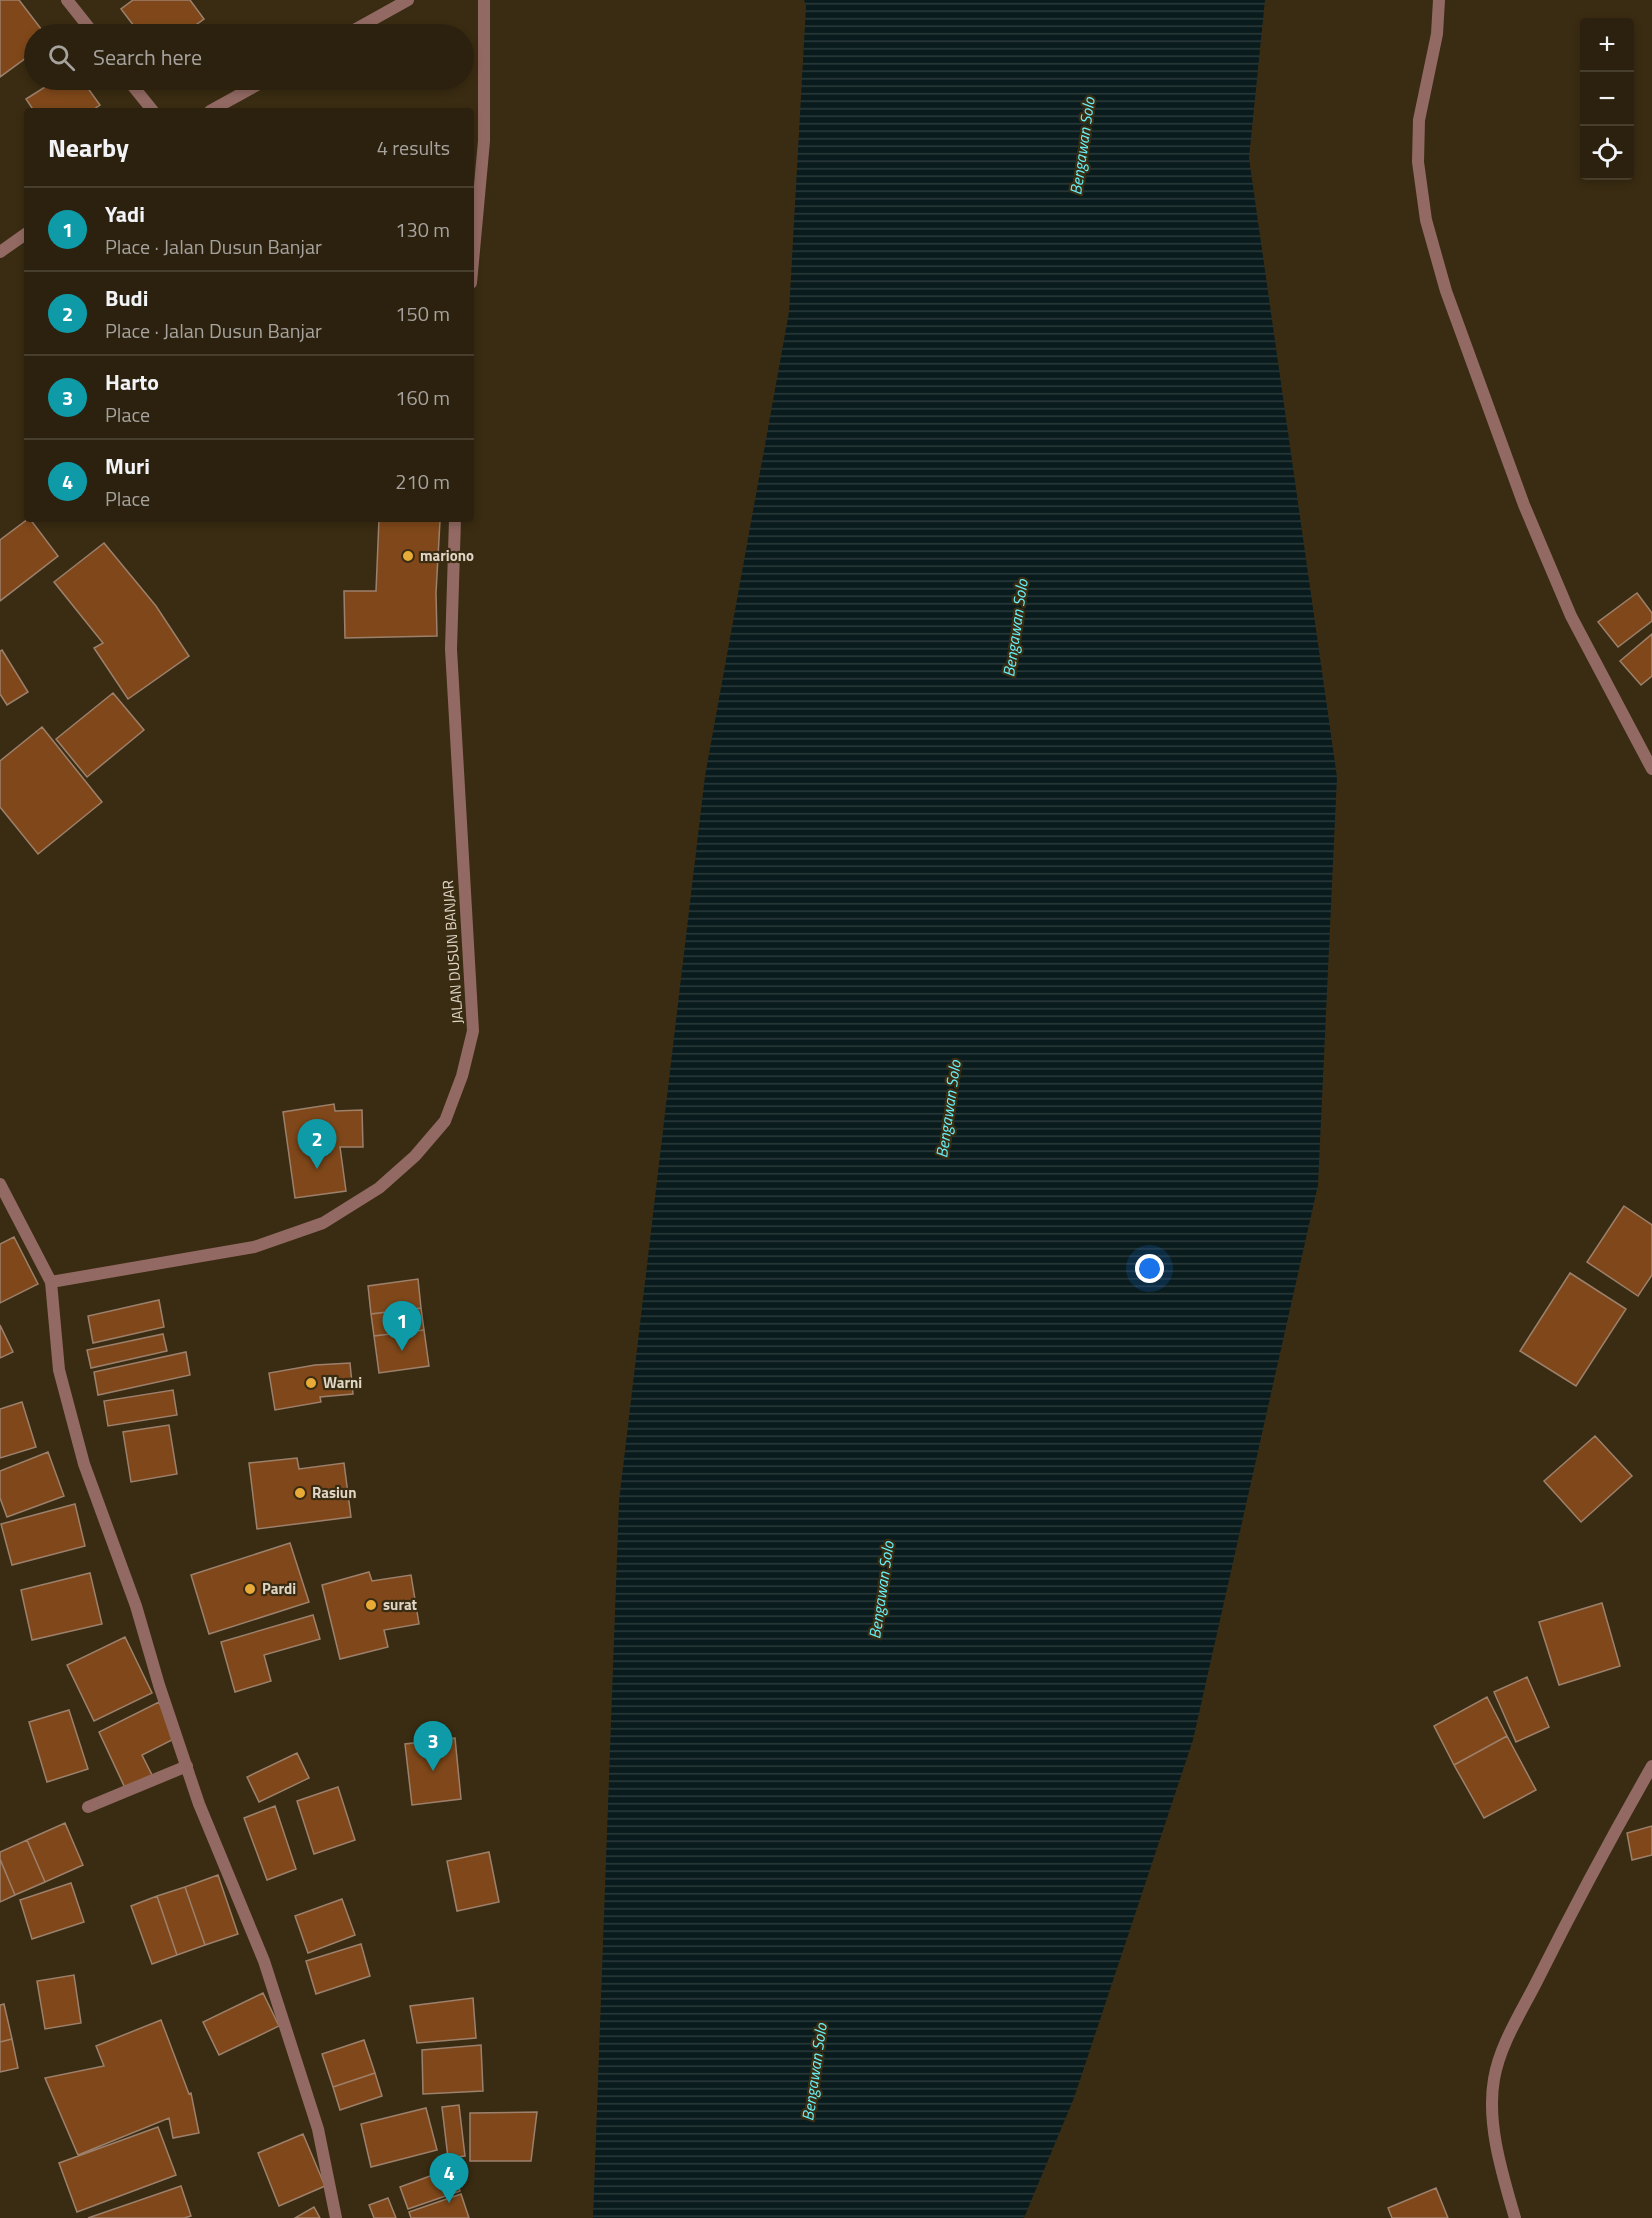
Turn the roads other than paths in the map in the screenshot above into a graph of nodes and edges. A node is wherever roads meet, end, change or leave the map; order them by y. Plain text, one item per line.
1 (67, 0) edge
2 (408, 0) edge
3 (484, 0) edge
4 (1439, 0) edge
5 (86, 24) edge
6 (364, 24) edge
7 (136, 90) edge
8 (249, 90) edge
9 (151, 108) edge
10 (216, 108) edge
11 (24, 235) edge
12 (474, 251) edge
13 (0, 252) edge
14 (455, 522) edge
15 (1652, 769) edge
16 (0, 1184) edge
17 (51, 1281) junction
18 (187, 1766) junction
19 (1652, 1766) edge
20 (88, 1808) dead end
21 (336, 2218) edge
22 (1515, 2218) edge

1 - 5 street
2 - 6 street
3 - 12 street
4 - 15 street
7 - 9 street
8 - 10 street
11 - 13 street
14 - 17 street, JALAN DUSUN BANJAR
16 - 17 street
17 - 18 street
18 - 20 street
18 - 21 street
19 - 22 street

